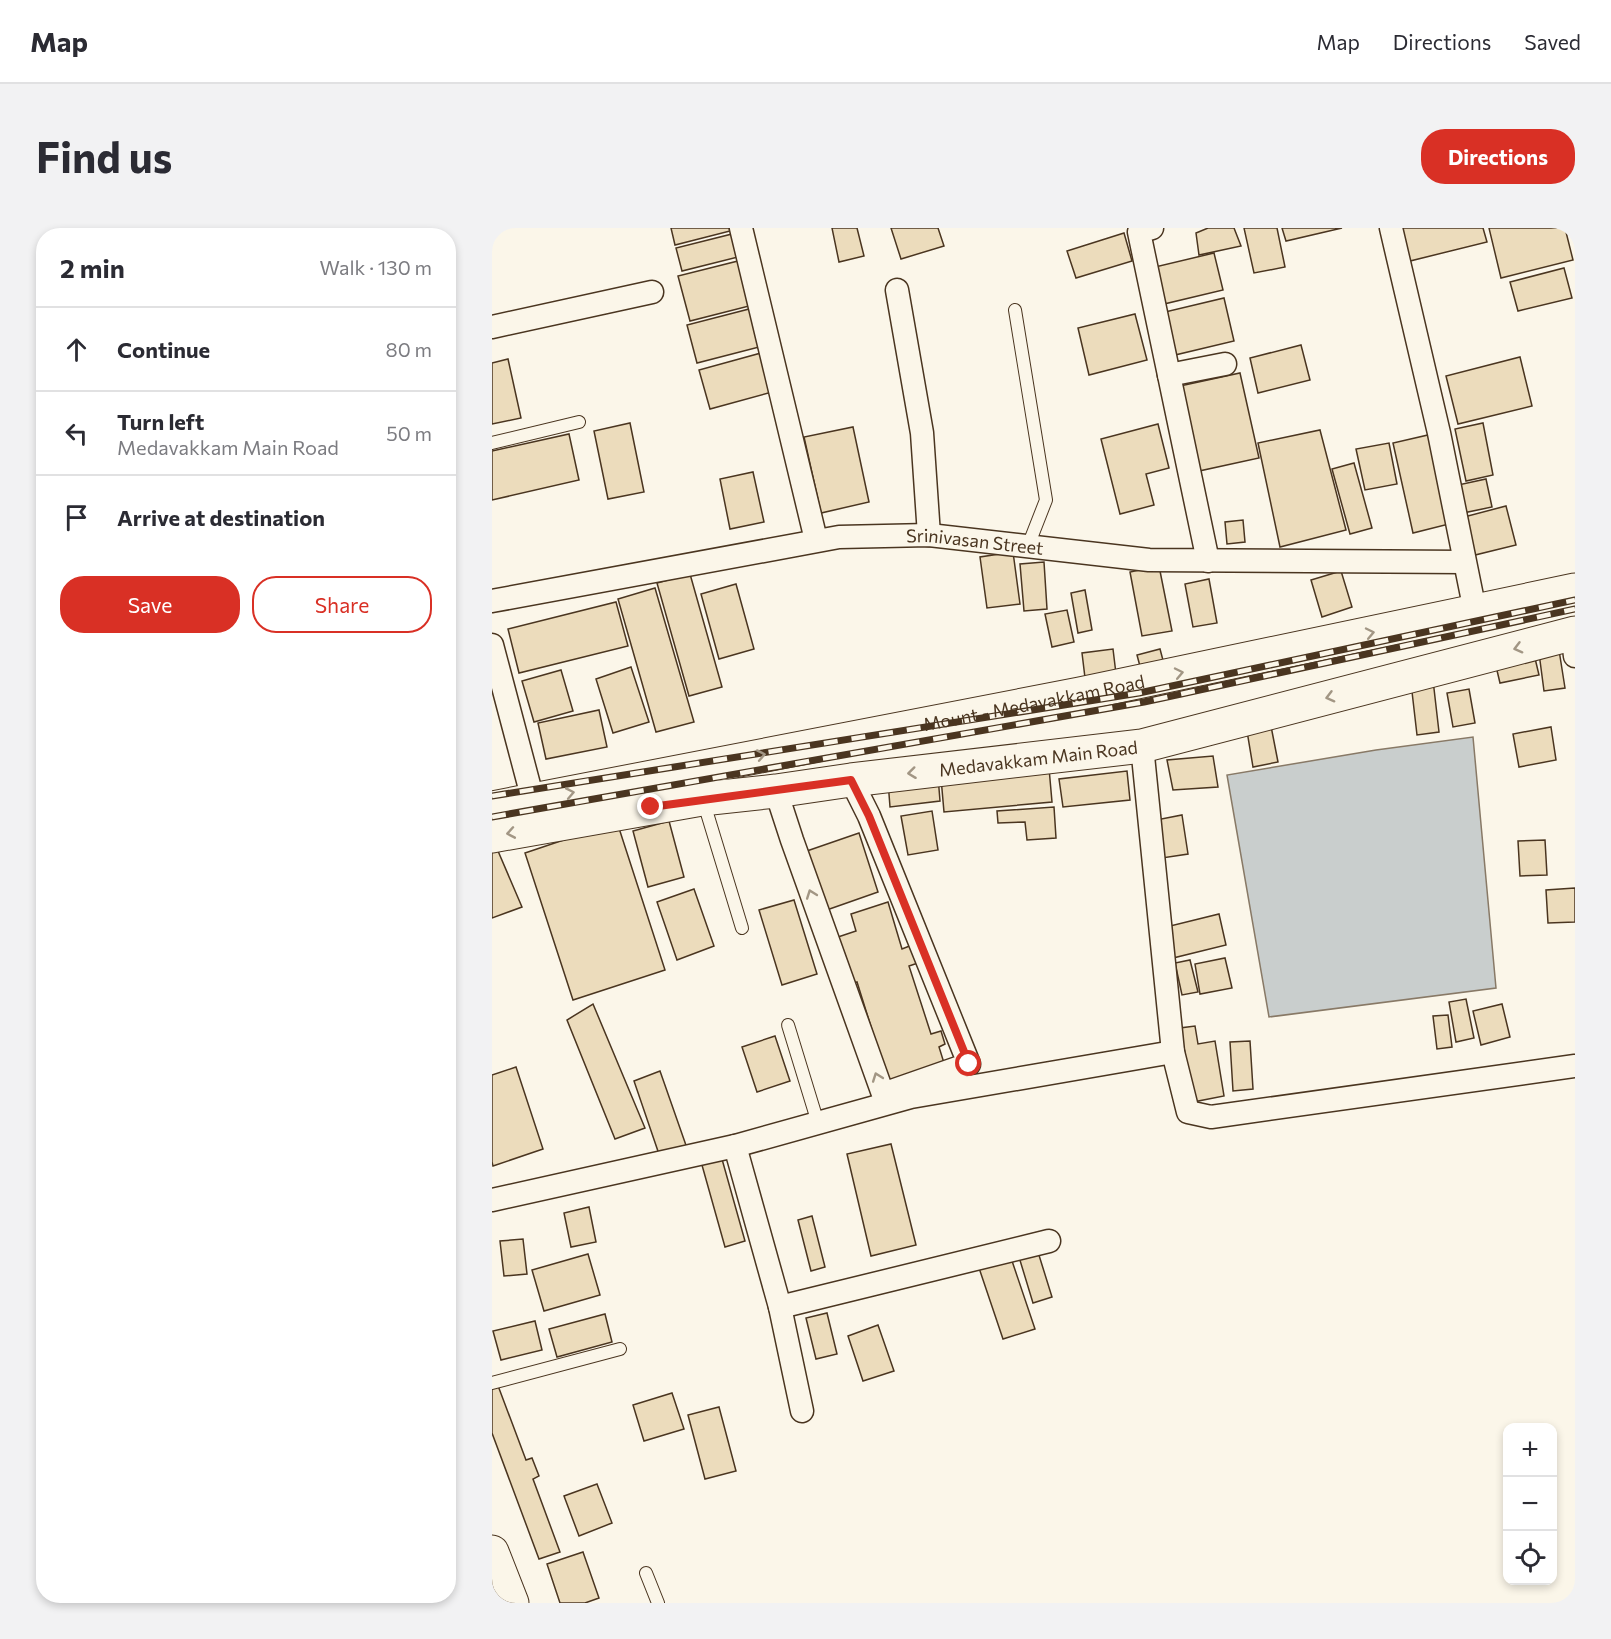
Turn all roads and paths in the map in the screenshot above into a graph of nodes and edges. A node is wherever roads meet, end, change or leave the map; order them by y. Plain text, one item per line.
1 (741, 228) edge
2 (1152, 228) edge
3 (1391, 228) edge
4 (897, 290) dead end
5 (652, 292) dead end
6 (1015, 310) dead end
7 (492, 327) edge
8 (1225, 364) dead end
9 (1169, 375) junction
10 (579, 422) dead end
11 (492, 443) edge
12 (929, 535) junction
13 (816, 540) junction
14 (1028, 546) junction
15 (1208, 561) junction
16 (1464, 562) junction
17 (1575, 590) edge
18 (492, 601) edge
19 (1475, 611) junction
20 (1574, 641) edge
21 (492, 645) edge
22 (1142, 746) junction
23 (851, 780) junction
24 (776, 791) junction
25 (702, 799) junction
26 (533, 800) junction
27 (492, 808) edge
28 (492, 836) edge
29 (742, 928) dead end
30 (788, 1024) dead end
31 (1173, 1052) junction
32 (1575, 1066) edge
33 (818, 1123) junction
34 (735, 1146) junction
35 (492, 1200) edge
36 (1049, 1241) dead end
37 (780, 1307) junction
38 (620, 1349) dead end
39 (492, 1383) edge
40 (802, 1411) dead end
41 (492, 1552) edge
42 (646, 1573) dead end
43 (512, 1603) edge
44 (658, 1603) edge

1 - 13 street
2 - 9 street
3 - 16 street
4 - 12 street
5 - 7 street
6 - 14 lane
8 - 9 street
9 - 15 street
10 - 11 lane
12 - 13 street, Srinivasan Street
12 - 14 street, Srinivasan Street
13 - 18 street, Srinivasan Street
14 - 15 street, Srinivasan Street
15 - 16 street, Srinivasan Street
16 - 19 street
17 - 19 main road, Mount - Medavakkam Road
26 -> 19 main road, Mount - Medavakkam Road
20 -> 22 main road, Medavakkam Main Road
21 - 26 street
22 -> 23 main road, Medavakkam Main Road
22 - 31 street
23 - 24 main road, Medavakkam Main Road
23 -> 24 street
24 - 25 main road, Medavakkam Main Road
25 -> 28 main road, Medavakkam Main Road
25 - 29 lane
26 - 27 main road, Mount - Medavakkam Road
30 - 33 lane
31 - 32 street
31 - 33 street
33 - 34 street
34 - 35 street
34 - 37 street
36 - 37 street
37 - 40 street
38 - 39 lane
41 - 43 main road
42 - 44 lane

